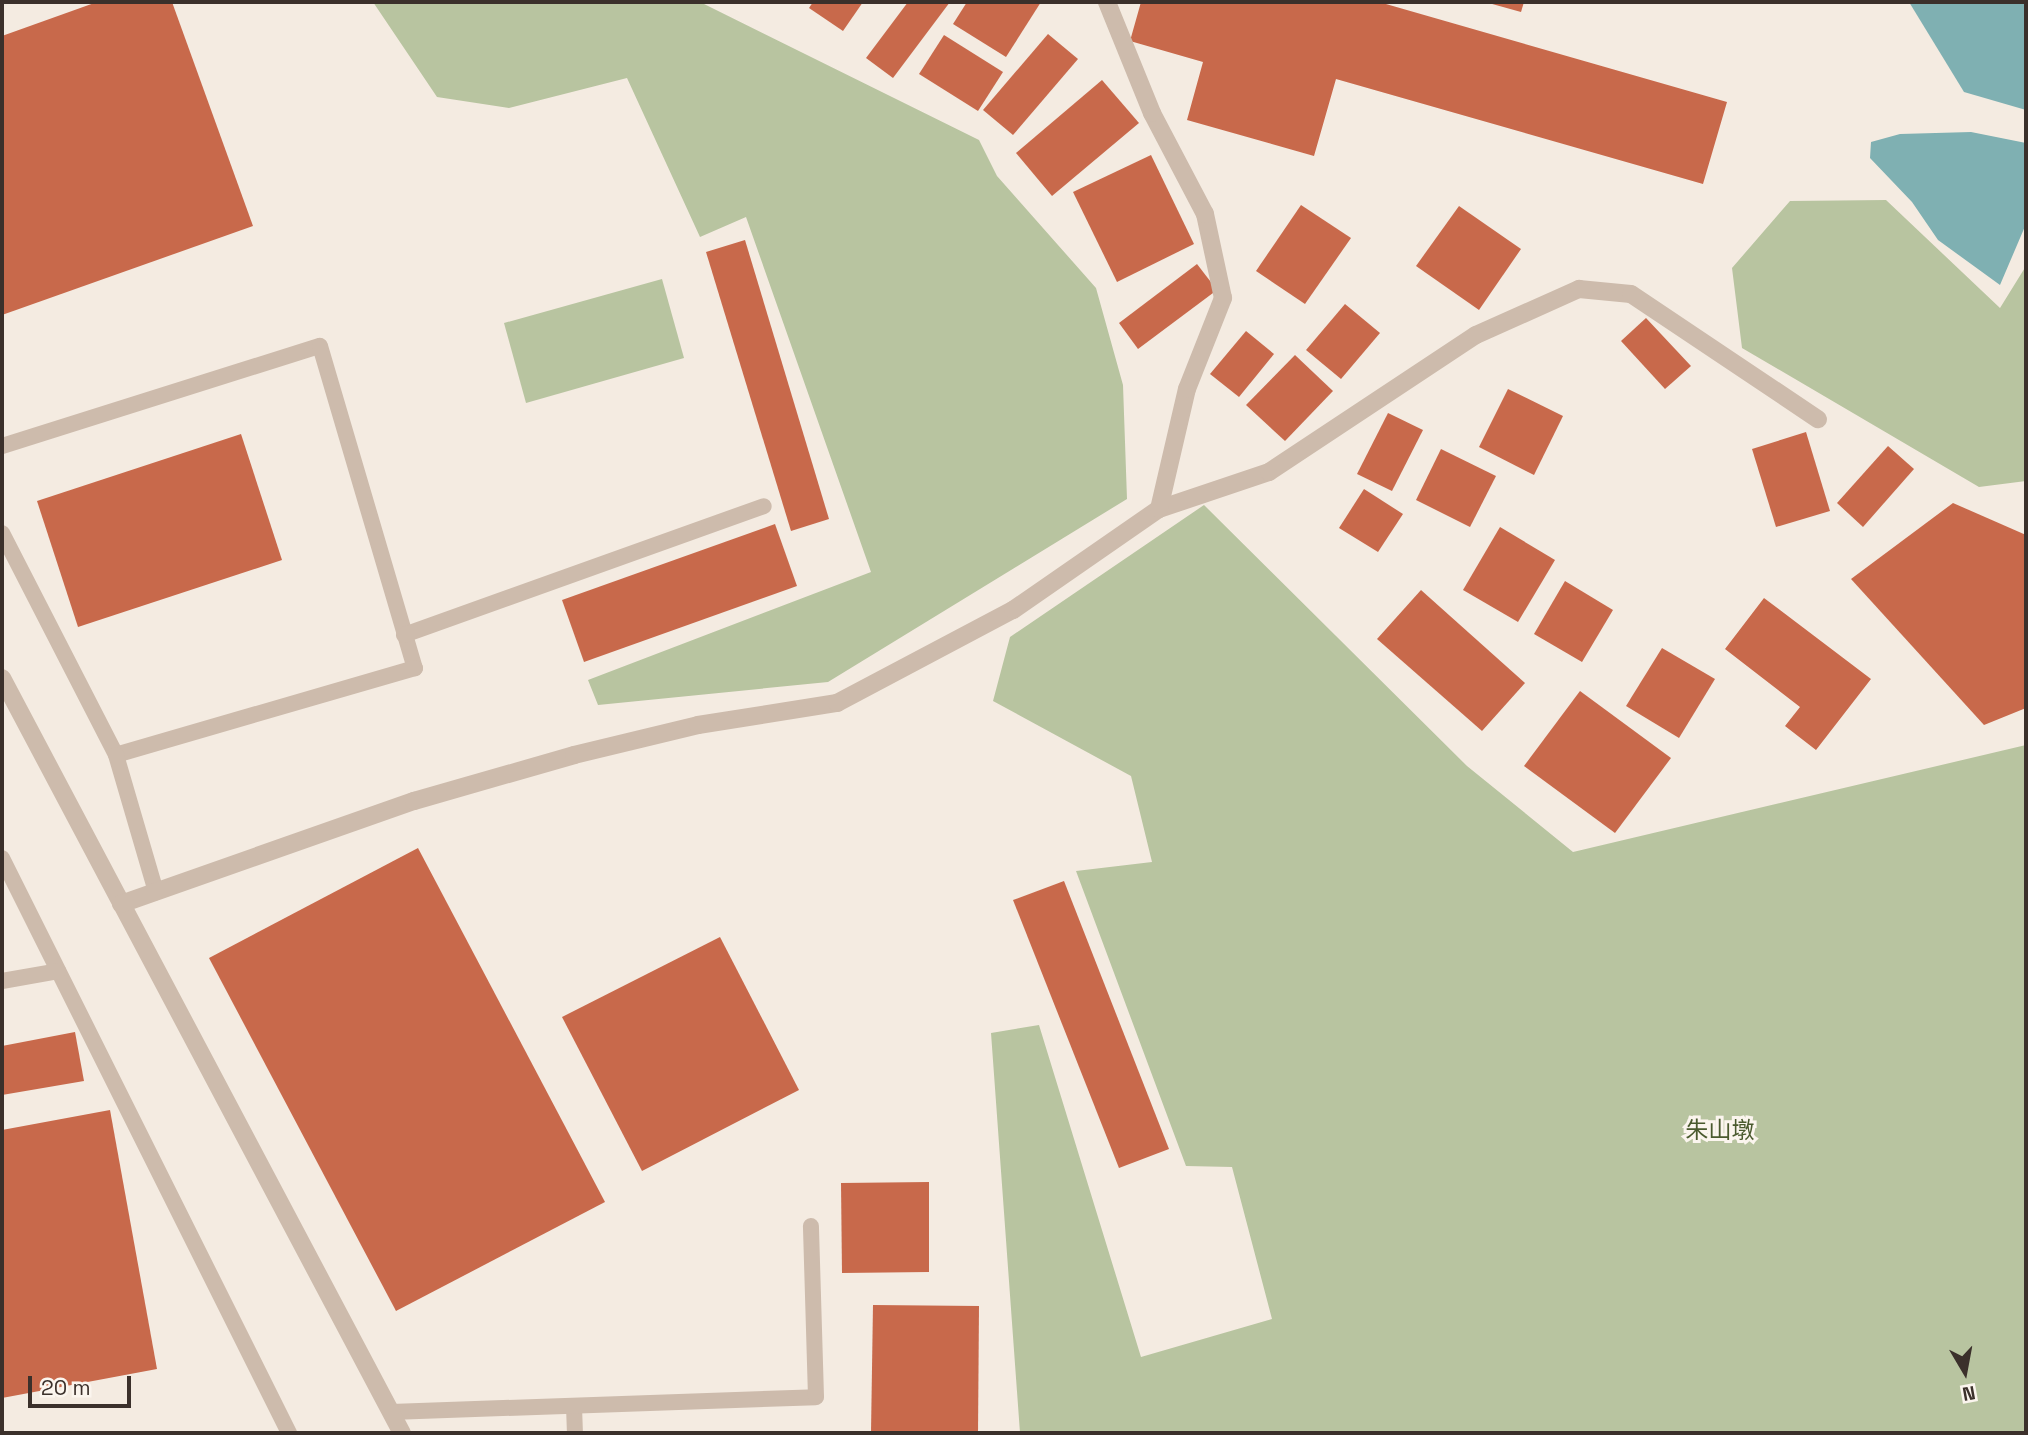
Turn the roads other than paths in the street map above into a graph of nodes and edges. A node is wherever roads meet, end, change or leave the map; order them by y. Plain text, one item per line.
1 (1107, 2) edge
2 (1818, 419) dead end
3 (2, 446) edge
4 (764, 506) dead end
5 (1159, 509) junction
6 (2, 533) edge
7 (404, 635) junction
8 (2, 678) edge
9 (116, 755) junction
10 (2, 858) edge
11 (156, 892) junction
12 (121, 904) junction
13 (58, 971) junction
14 (2, 981) edge
15 (811, 1226) dead end
16 (574, 1406) junction
17 (391, 1412) junction
18 (289, 1433) edge
19 (402, 1433) edge
20 (575, 1433) edge

1 - 5 street
2 - 5 street
3 - 7 lane
4 - 7 lane
5 - 11 street
6 - 9 lane
7 - 9 lane
8 - 12 street
9 - 11 lane
10 - 13 lane
11 - 12 street
12 - 17 street
13 - 14 lane
13 - 18 lane
15 - 16 lane
16 - 17 lane
16 - 20 lane
17 - 19 street

